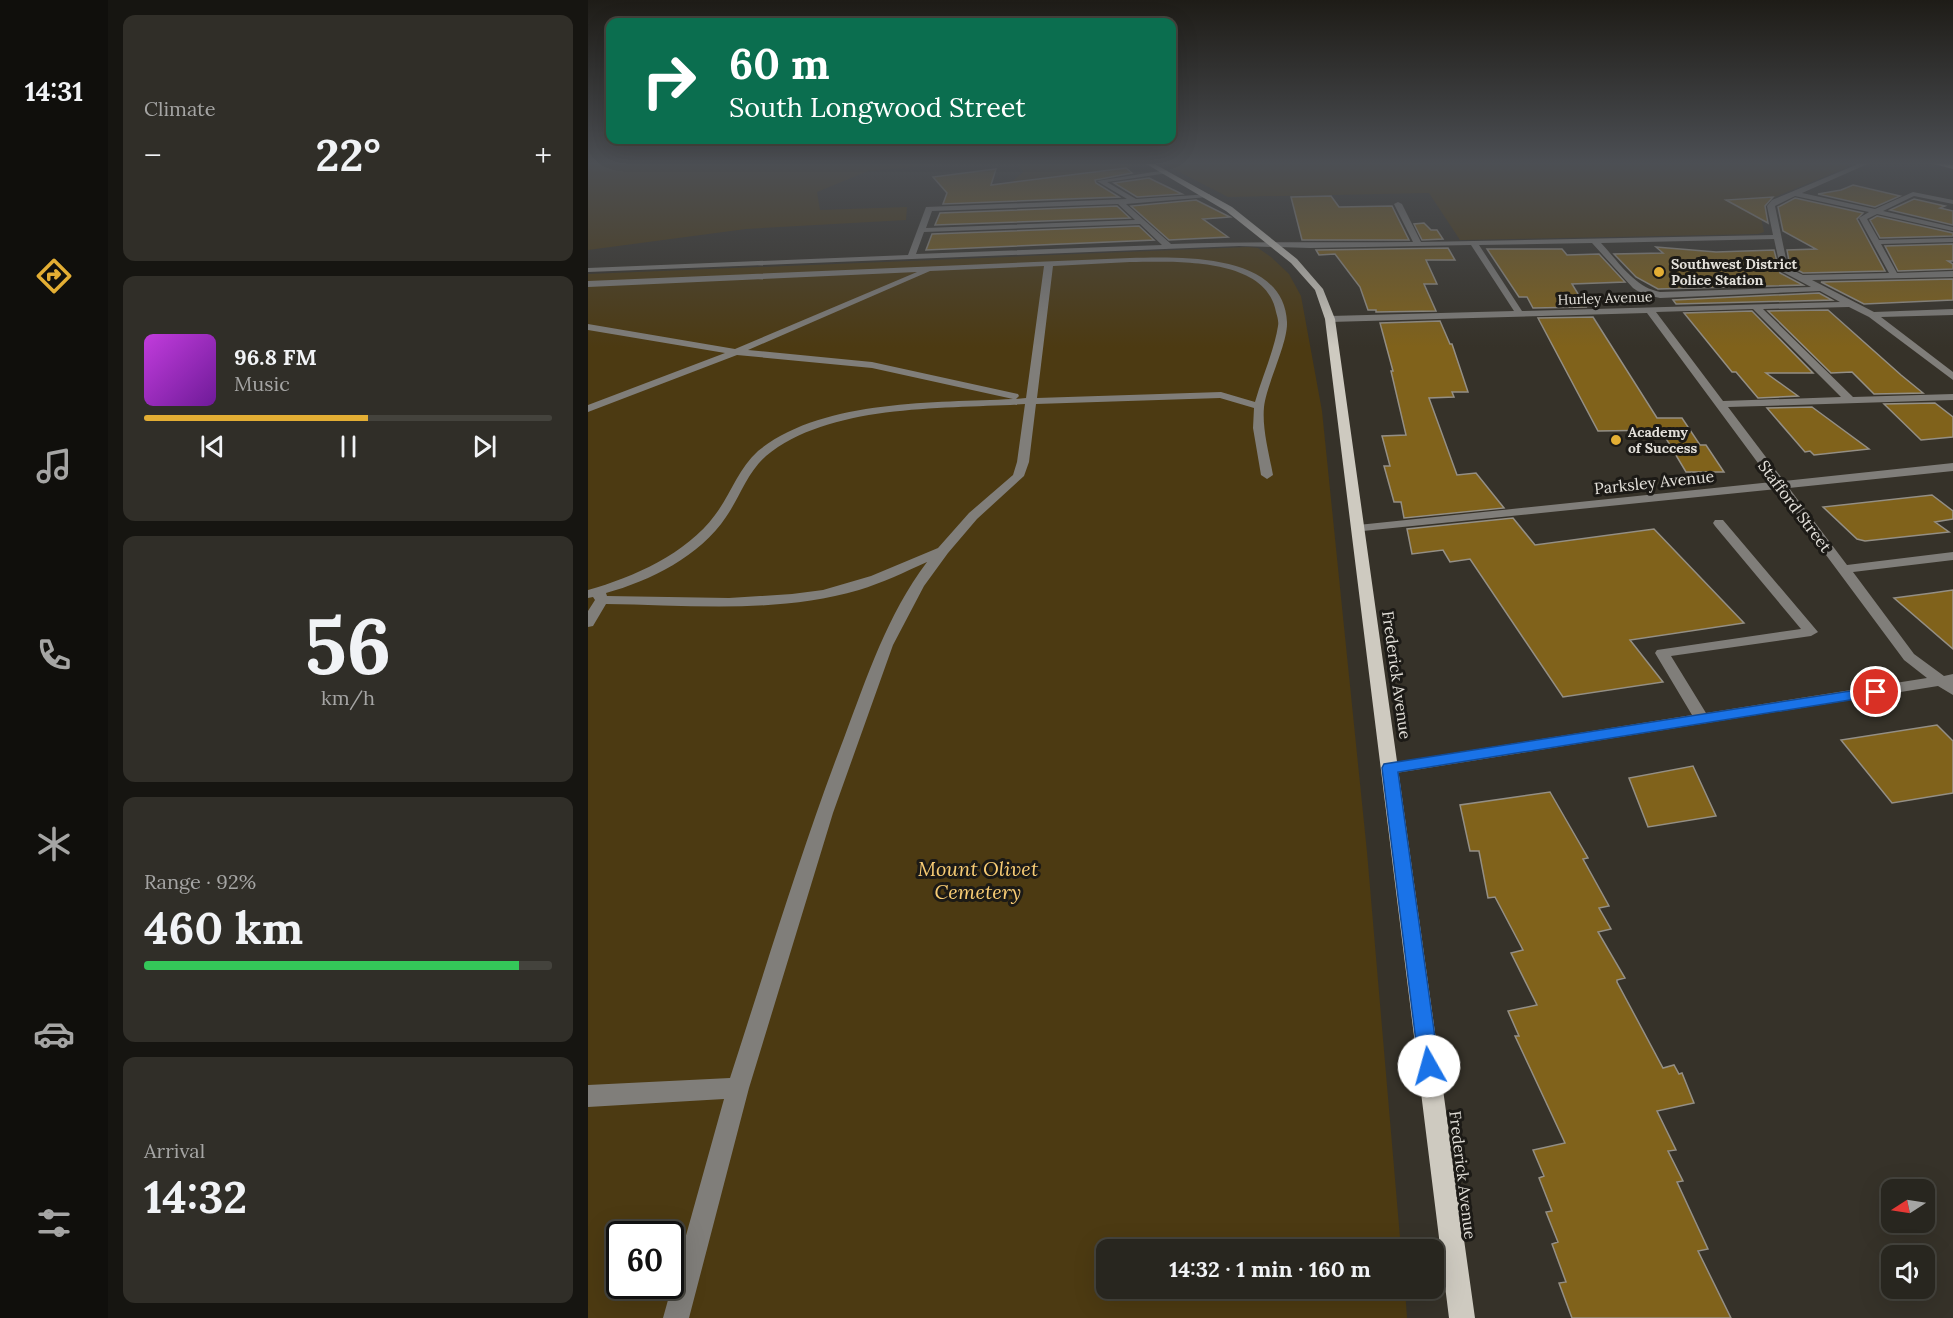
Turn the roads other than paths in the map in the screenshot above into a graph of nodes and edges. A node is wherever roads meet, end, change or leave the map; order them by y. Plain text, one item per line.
1 (923, 224) edge
2 (1100, 224) edge
3 (1144, 224) edge
4 (1246, 224) edge
5 (1408, 224) edge
6 (1774, 224) edge
7 (1866, 224) edge
8 (1928, 224) edge
9 (1953, 229) edge
10 (921, 230) junction
11 (1776, 237) junction
12 (1594, 240) junction
13 (1953, 240) edge
14 (1473, 242) junction
15 (1876, 242) junction
16 (1274, 244) junction
17 (1418, 244) junction
18 (1169, 247) junction
19 (911, 257) junction
20 (1049, 263) junction
21 (934, 267) junction
22 (588, 270) edge
23 (1953, 274) edge
24 (1894, 275) junction
25 (1798, 278) junction
26 (588, 284) edge
27 (1821, 289) junction
28 (1850, 304) junction
29 (1755, 307) junction
30 (1650, 310) junction
31 (1953, 312) edge
32 (1521, 314) junction
33 (1872, 315) junction
34 (1330, 320) junction
35 (588, 327) edge
36 (736, 352) junction
37 (1953, 376) edge
38 (1953, 397) edge
39 (1032, 401) junction
40 (1851, 401) junction
41 (1722, 404) junction
42 (1259, 406) junction
43 (588, 409) edge
44 (1953, 468) edge
45 (1267, 475) dead end
46 (1779, 486) junction
47 (1719, 523) dead end
48 (1358, 529) junction
49 (943, 550) junction
50 (1953, 556) edge
51 (1843, 569) junction
52 (596, 596) edge
53 (588, 623) edge
54 (1949, 684) edge
55 (1702, 719) junction
56 (1390, 768) junction
57 (738, 1089) junction
58 (588, 1096) edge
59 (676, 1318) edge
60 (1462, 1318) edge

1 - 10 street
2 - 10 street
3 - 18 street
4 - 16 main road, Frederick Avenue
5 - 17 street
6 - 11 street
7 - 15 street
8 - 9 street
10 - 19 street
11 - 12 street
11 - 25 street
12 - 14 street
12 - 27 street
13 - 15 street
14 - 17 street
14 - 32 street
15 - 24 street
16 - 17 street
16 - 18 street
16 - 34 main road, Frederick Avenue
18 - 19 street
19 - 22 street
20 - 21 street
20 - 39 street
20 - 42 street
21 - 26 street
21 - 36 street
23 - 24 street
24 - 25 street
25 - 27 street
27 - 28 street
28 - 29 street, Hurley Avenue
28 - 33 street
29 - 30 street, Hurley Avenue
29 - 40 street
30 - 32 street, Hurley Avenue
30 - 41 street, Stafford Street
31 - 33 street
32 - 34 street, Hurley Avenue
33 - 37 street
34 - 48 main road, Frederick Avenue
35 - 36 street
36 - 39 street
36 - 43 street
38 - 40 street
39 - 42 street
39 - 49 street
39 - 52 street
40 - 41 street
41 - 46 street, Stafford Street
42 - 45 street
44 - 46 street, Parksley Avenue
46 - 48 street, Parksley Avenue
46 - 51 street, Stafford Street
47 - 55 street
48 - 56 main road, Frederick Avenue
49 - 52 street
49 - 57 street
50 - 51 street
51 - 54 street, Stafford Street
52 - 53 street
54 - 55 street
55 - 56 street
56 - 60 main road, Frederick Avenue
57 - 58 street
57 - 59 street

